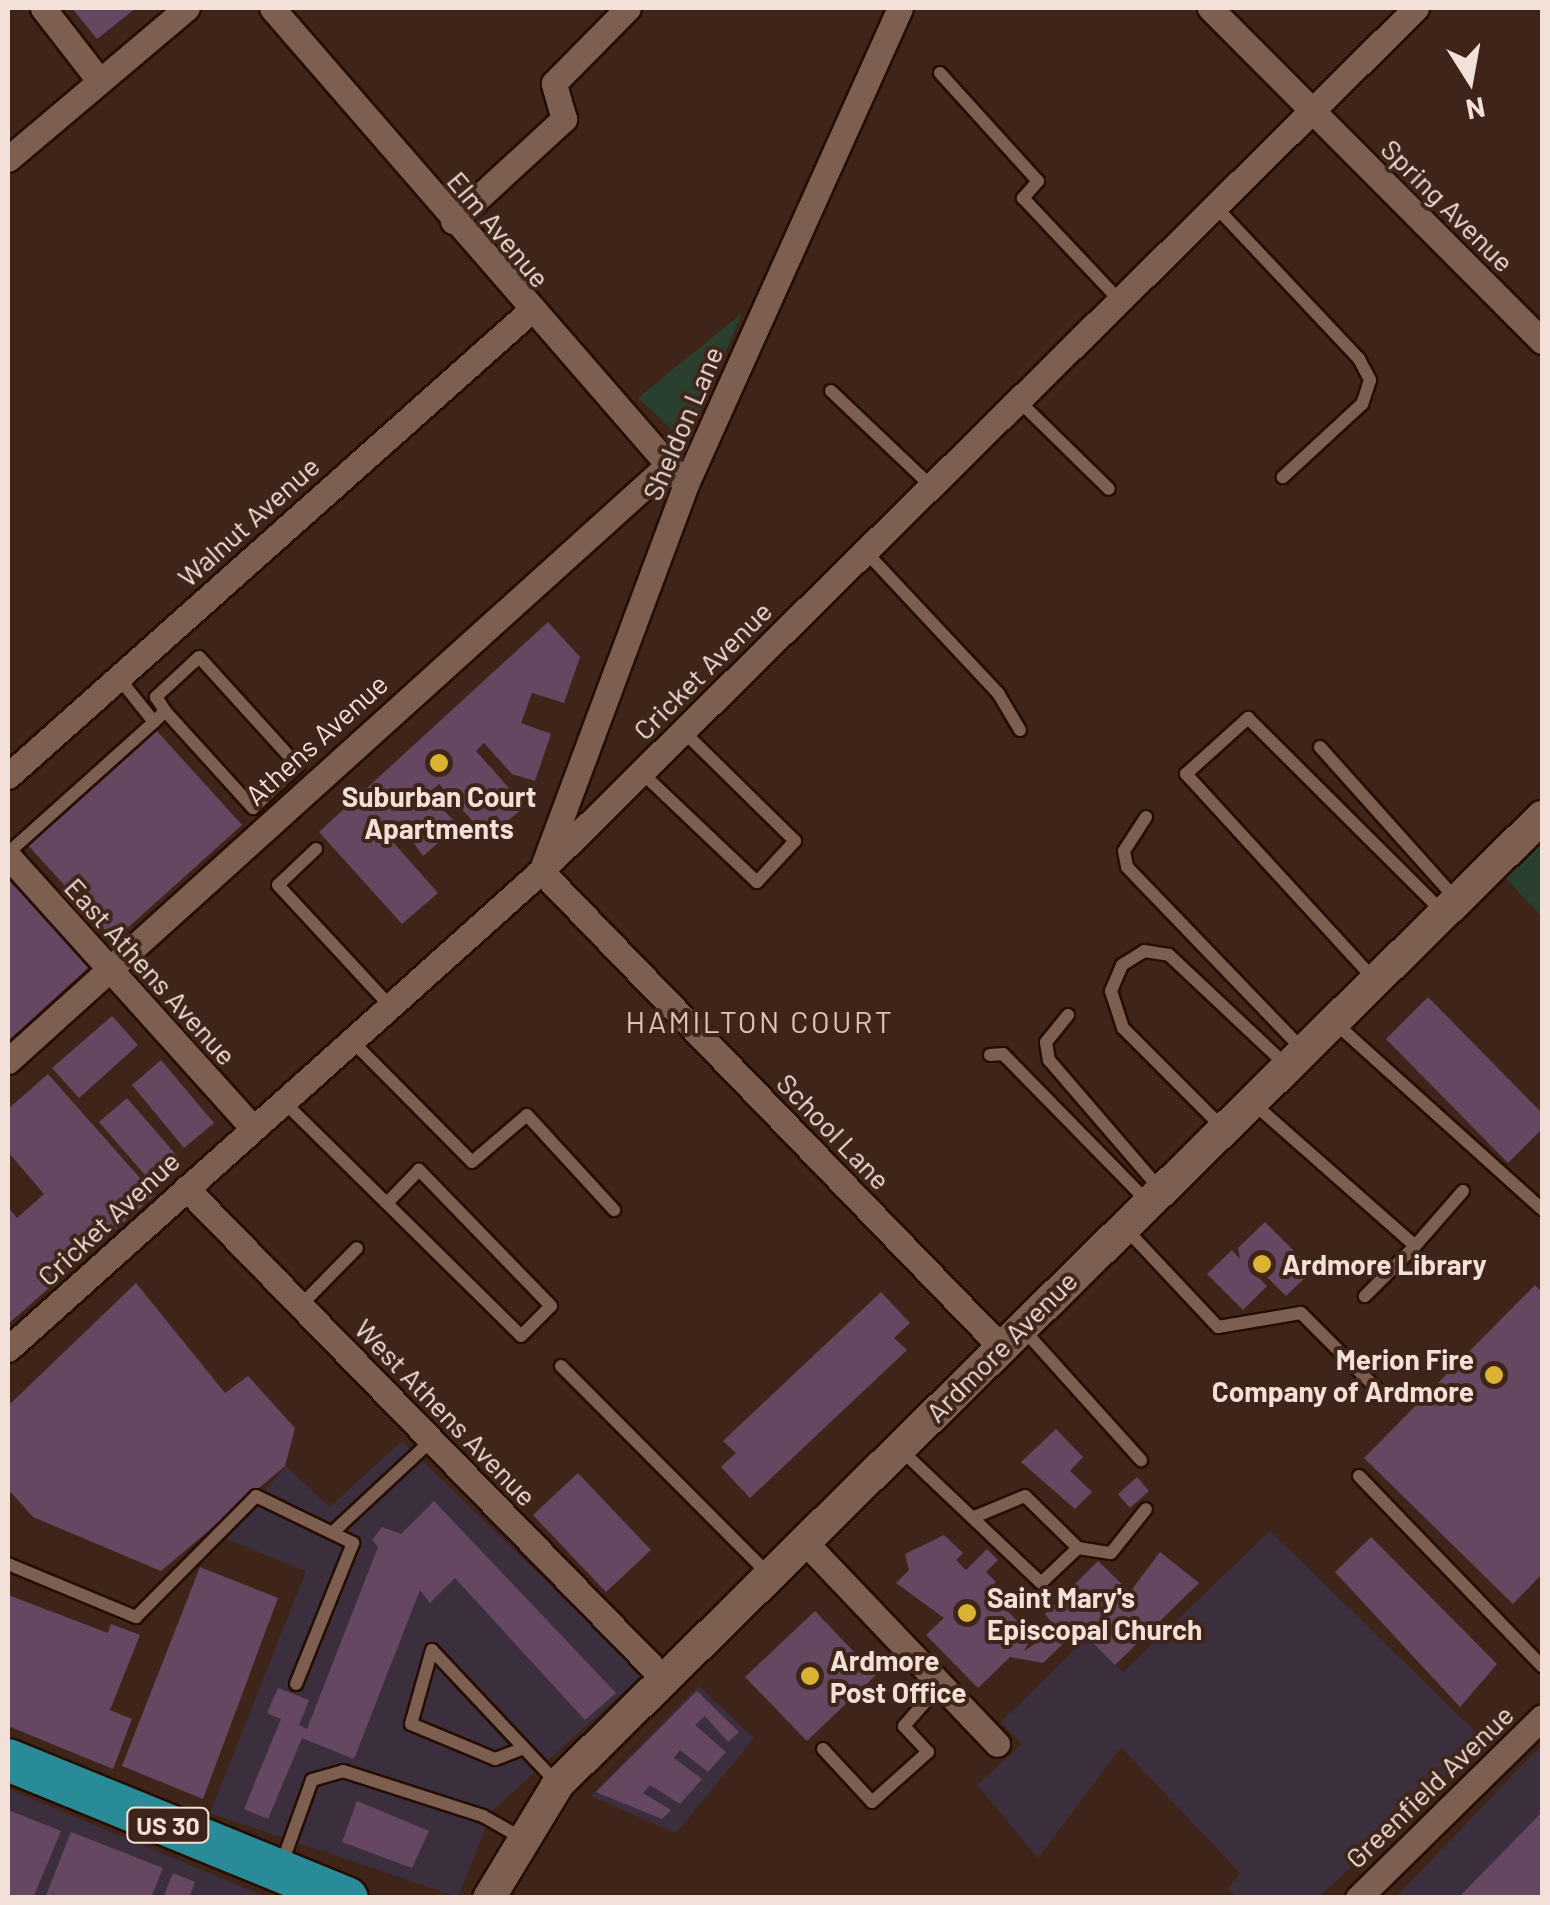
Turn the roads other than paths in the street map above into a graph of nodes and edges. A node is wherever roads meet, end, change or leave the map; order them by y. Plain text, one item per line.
1 (43, 8) edge
2 (187, 8) edge
3 (272, 8) edge
4 (628, 8) edge
5 (900, 8) edge
6 (1210, 8) edge
7 (1416, 8) edge
8 (940, 74) dead end
9 (98, 79) junction
10 (1311, 111) junction
11 (8, 159) edge
12 (1215, 206) junction
13 (453, 221) junction
14 (1120, 300) junction
15 (529, 312) junction
16 (1540, 335) edge
17 (831, 390) dead end
18 (1018, 400) junction
19 (668, 465) junction
20 (1283, 477) dead end
21 (686, 484) junction
22 (931, 486) junction
23 (1109, 489) dead end
24 (866, 551) junction
25 (118, 677) junction
26 (166, 711) junction
27 (154, 722) junction
28 (1020, 730) dead end
29 (683, 731) junction
30 (1320, 746) dead end
31 (641, 772) junction
32 (8, 776) edge
33 (1146, 817) dead end
34 (1542, 817) edge
35 (316, 850) dead end
36 (8, 854) edge
37 (541, 872) junction
38 (1450, 906) junction
39 (106, 967) junction
40 (1374, 980) junction
41 (388, 1005) junction
42 (1068, 1015) dead end
43 (1333, 1020) junction
44 (350, 1039) junction
45 (990, 1055) dead end
46 (1295, 1058) junction
47 (8, 1061) edge
48 (282, 1099) junction
49 (1251, 1101) junction
50 (250, 1126) junction
51 (1223, 1128) junction
52 (186, 1188) junction
53 (1463, 1192) dead end
54 (1154, 1195) junction
55 (387, 1203) junction
56 (1542, 1209) edge
57 (614, 1210) dead end
58 (1123, 1226) junction
59 (1415, 1246) junction
60 (357, 1248) dead end
61 (1365, 1296) dead end
62 (300, 1306) junction
63 (1010, 1336) junction
64 (8, 1349) edge
65 (561, 1366) dead end
66 (1382, 1394) dead end
67 (431, 1440) junction
68 (899, 1448) junction
69 (1142, 1460) dead end
70 (1360, 1476) dead end
71 (1146, 1509) dead end
72 (974, 1517) junction
73 (334, 1532) junction
74 (804, 1542) junction
75 (1078, 1548) junction
76 (8, 1564) edge
77 (769, 1575) junction
78 (1542, 1666) edge
79 (662, 1678) junction
80 (296, 1684) dead end
81 (940, 1685) junction
82 (1542, 1717) edge
83 (997, 1744) dead end
84 (524, 1748) junction
85 (823, 1748) dead end
86 (8, 1760) edge
87 (558, 1784) junction
88 (520, 1837) junction
89 (280, 1870) junction
90 (347, 1898) edge
91 (488, 1898) edge
92 (1358, 1898) edge

1 - 9 street
2 - 9 street
3 - 13 street, Elm Avenue
4 - 13 street
5 - 21 street, Sheldon Lane
6 - 10 street, Spring Avenue
7 - 10 street, Cricket Avenue
8 - 14 lane
9 - 11 street
10 - 12 street, Cricket Avenue
10 - 16 street, Spring Avenue
12 - 14 street, Cricket Avenue
12 - 20 lane
13 - 15 street, Elm Avenue
14 - 18 street, Cricket Avenue
15 - 19 street, Elm Avenue
15 - 25 street, Walnut Avenue
17 - 22 lane
18 - 22 street, Cricket Avenue
18 - 23 lane
19 - 21 street, Elm Avenue
19 - 39 street, Athens Avenue
21 - 37 street, Sheldon Lane
22 - 24 street, Cricket Avenue
24 - 28 lane
24 - 29 street, Cricket Avenue
25 - 27 lane
25 - 32 street, Walnut Avenue
26 - 26 lane
26 - 27 lane
27 - 36 lane
29 - 31 street, Cricket Avenue
29 - 31 lane
30 - 38 lane
31 - 37 street, Cricket Avenue
33 - 46 lane
34 - 38 street, Ardmore Avenue
35 - 41 lane
36 - 39 street, East Athens Avenue
37 - 41 street, Cricket Avenue
37 - 63 street, School Lane
38 - 40 street, Ardmore Avenue
38 - 40 lane
39 - 47 street, Athens Avenue
39 - 50 street, East Athens Avenue
40 - 43 street, Ardmore Avenue
41 - 44 street, Cricket Avenue
42 - 54 lane
43 - 46 street, Ardmore Avenue
43 - 56 lane
44 - 48 street, Cricket Avenue
44 - 57 lane
45 - 54 lane
46 - 49 street, Ardmore Avenue
46 - 51 lane
48 - 50 street, Cricket Avenue
48 - 55 lane
49 - 51 street, Ardmore Avenue
49 - 59 lane
50 - 52 street, Cricket Avenue
51 - 54 street, Ardmore Avenue
52 - 62 street, West Athens Avenue
52 - 64 street, Cricket Avenue
53 - 59 lane
54 - 58 street, Ardmore Avenue
55 - 55 lane
58 - 63 street, Ardmore Avenue
58 - 66 lane
59 - 61 lane
60 - 62 lane
62 - 67 street, West Athens Avenue
63 - 68 street, Ardmore Avenue
63 - 69 lane
65 - 77 lane
67 - 73 lane
67 - 79 street, West Athens Avenue
68 - 72 lane
68 - 74 street, Ardmore Avenue
70 - 78 lane
71 - 75 lane
72 - 75 lane
72 - 75 lane
73 - 76 lane
73 - 80 lane
74 - 77 street, Ardmore Avenue
74 - 81 street
77 - 79 street, Ardmore Avenue
79 - 87 street, Ardmore Avenue
81 - 83 street
81 - 85 lane
82 - 92 street, Greenfield Avenue
84 - 84 lane
84 - 87 lane
86 - 89 highway, US 30
87 - 88 street, Ardmore Avenue
88 - 89 lane
88 - 91 street, Ardmore Avenue
89 - 90 highway, US 30

